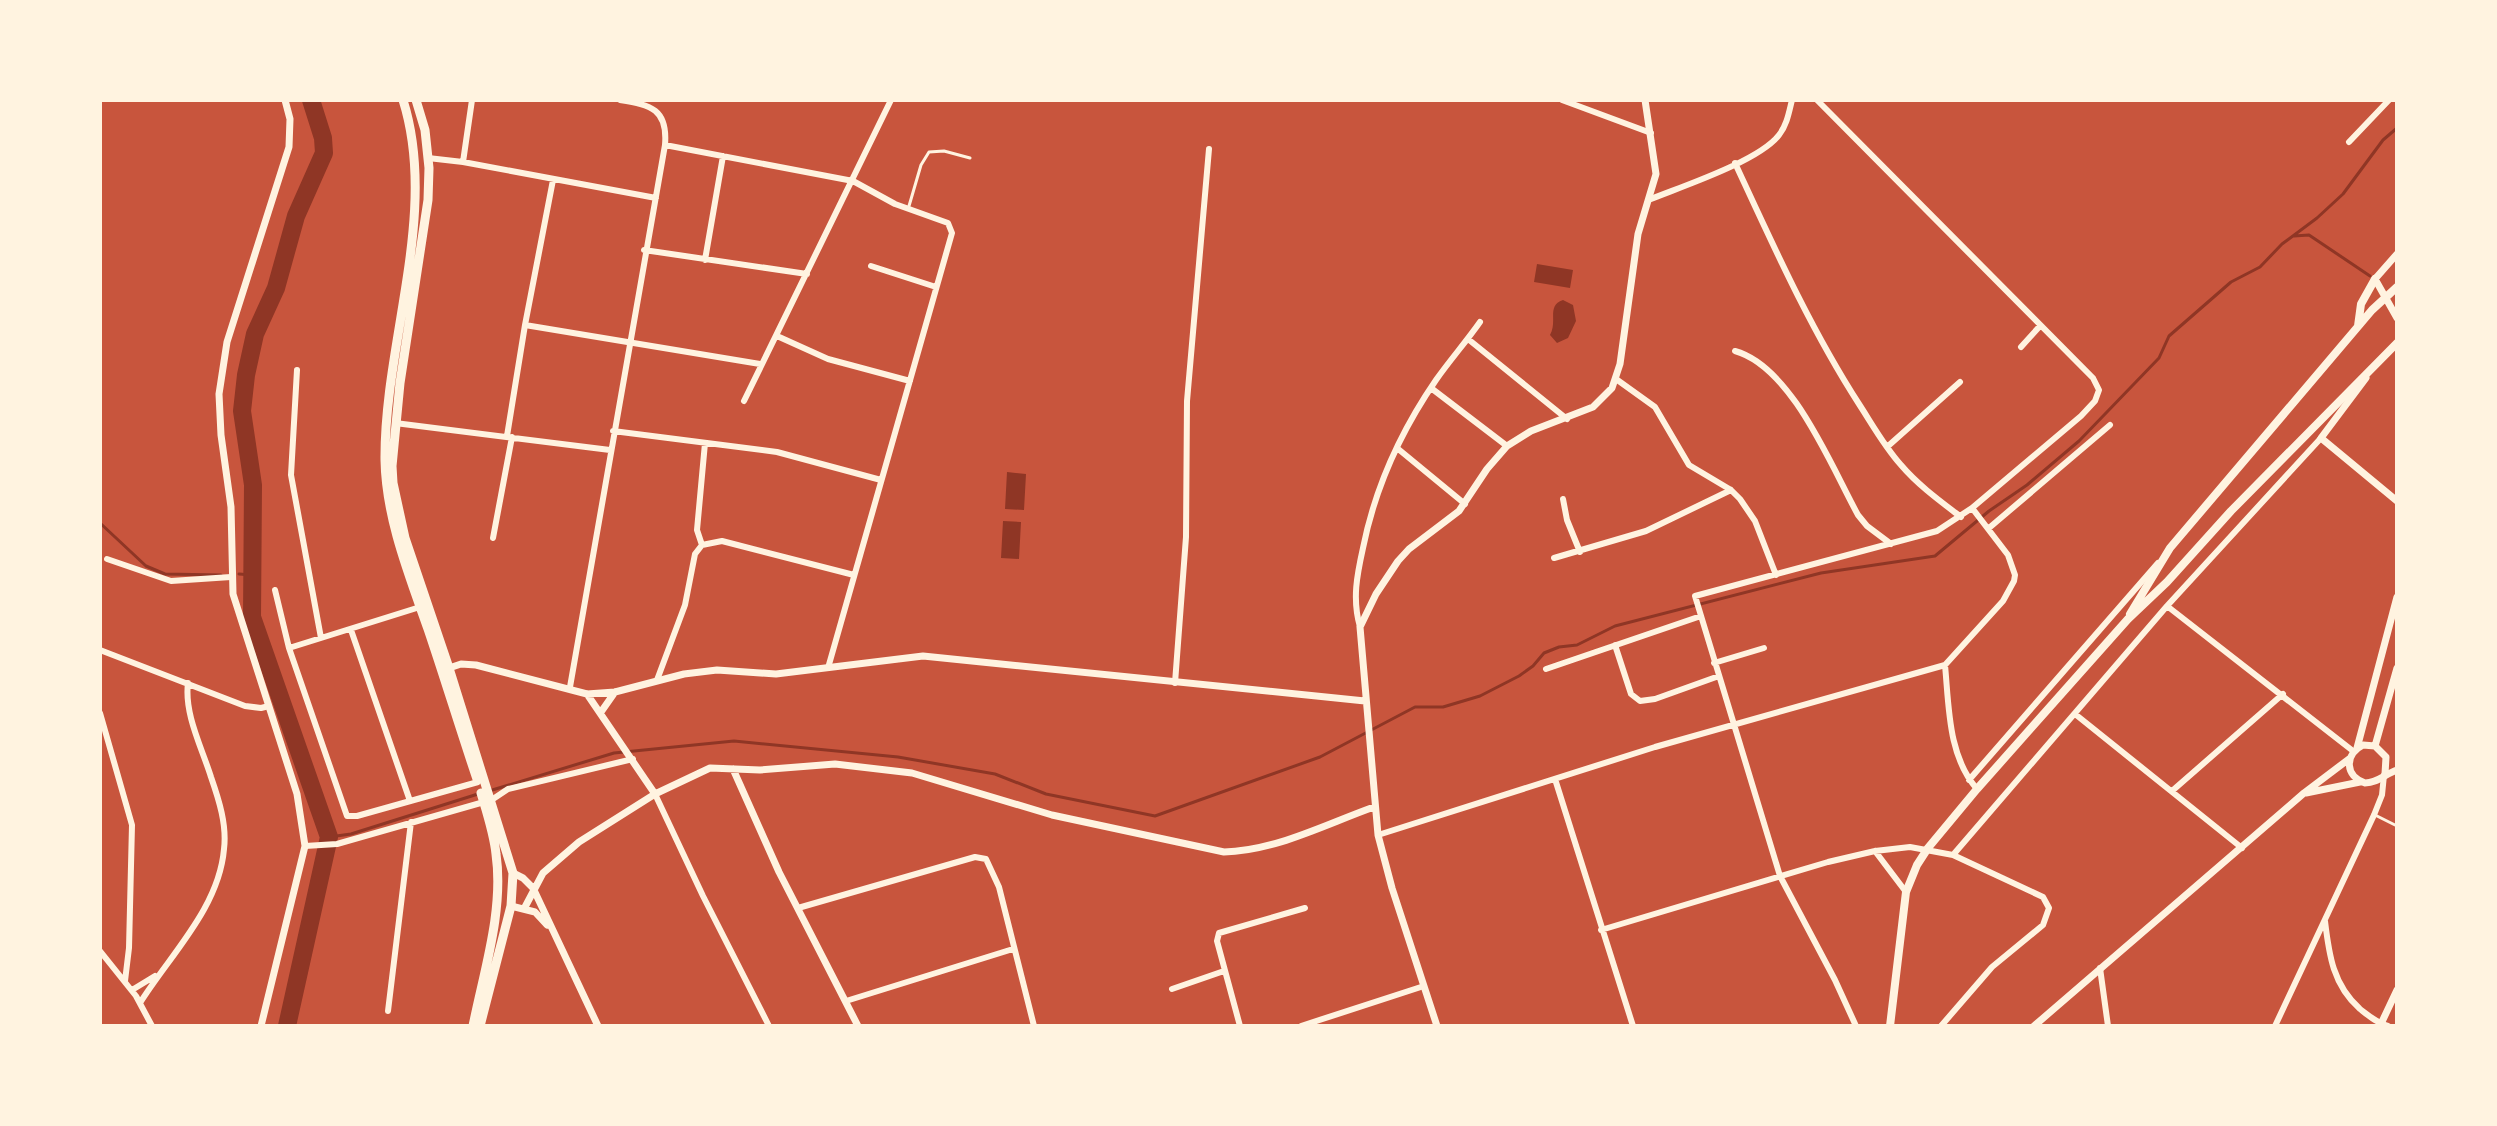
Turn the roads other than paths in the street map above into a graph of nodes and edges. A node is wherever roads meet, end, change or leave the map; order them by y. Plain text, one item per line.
1 (285, 100) edge
2 (403, 100) edge
3 (416, 100) edge
4 (472, 100) edge
5 (620, 100) edge
6 (891, 100) edge
7 (1562, 100) edge
8 (1645, 100) edge
9 (1792, 100) edge
10 (1817, 100) edge
11 (2389, 100) edge
12 (1651, 133) junction
13 (2349, 142) dead end
14 (665, 145) junction
15 (1209, 149) dead end
16 (723, 156) junction
17 (428, 158) junction
18 (970, 158) dead end
19 (463, 162) junction
20 (1735, 163) junction
21 (553, 180) junction
22 (853, 181) junction
23 (656, 198) junction
24 (1651, 199) junction
25 (908, 209) junction
26 (644, 250) junction
27 (2397, 256) edge
28 (705, 260) junction
29 (871, 266) dead end
30 (807, 274) junction
31 (2375, 279) junction
32 (936, 287) junction
33 (2397, 287) edge
34 (2387, 296) junction
35 (2397, 318) edge
36 (1480, 322) dead end
37 (525, 325) junction
38 (2040, 326) junction
39 (2357, 328) junction
40 (777, 336) junction
41 (1468, 339) junction
42 (629, 341) junction
43 (2397, 343) edge
44 (2021, 347) dead end
45 (1735, 351) dead end
46 (760, 364) junction
47 (297, 370) dead end
48 (2371, 371) junction
49 (1616, 379) junction
50 (910, 381) junction
51 (1960, 382) dead end
52 (1431, 388) junction
53 (744, 401) dead end
54 (1567, 419) junction
55 (395, 423) junction
56 (2110, 425) dead end
57 (613, 431) junction
58 (509, 437) junction
59 (2321, 438) junction
60 (705, 443) junction
61 (1507, 446) junction
62 (1887, 447) junction
63 (1397, 448) junction
64 (610, 450) junction
65 (881, 480) junction
66 (1731, 490) junction
67 (1563, 499) dead end
68 (2397, 501) edge
69 (1465, 504) junction
70 (1972, 508) junction
71 (1961, 517) junction
72 (1988, 526) junction
73 (493, 538) dead end
74 (1891, 544) junction
75 (702, 545) junction
76 (2170, 548) junction
77 (1580, 552) junction
78 (1554, 558) dead end
79 (107, 559) dead end
80 (854, 575) junction
81 (1776, 575) junction
82 (231, 577) junction
83 (275, 590) dead end
84 (2397, 597) edge
85 (2167, 606) junction
86 (420, 607) junction
87 (1700, 613) junction
88 (2128, 619) junction
89 (1360, 627) junction
90 (351, 630) junction
91 (321, 638) junction
92 (2385, 641) junction
93 (1615, 645) junction
94 (2397, 645) edge
95 (289, 648) junction
96 (1764, 648) dead end
97 (100, 650) edge
98 (1714, 663) junction
99 (1945, 665) junction
100 (828, 668) junction
101 (2397, 668) edge
102 (445, 669) junction
103 (1546, 669) dead end
104 (1719, 676) junction
105 (657, 680) junction
106 (188, 683) junction
107 (1175, 683) junction
108 (570, 687) junction
109 (615, 692) junction
110 (587, 694) junction
111 (2283, 694) junction
112 (1366, 705) junction
113 (269, 706) junction
114 (601, 712) junction
115 (100, 713) edge
116 (2075, 714) junction
117 (1734, 724) junction
118 (100, 738) edge
119 (110, 742) junction
120 (2375, 746) junction
121 (2353, 753) junction
122 (632, 758) junction
123 (2388, 762) junction
124 (2397, 762) edge
125 (733, 769) junction
126 (2397, 770) edge
127 (2385, 774) junction
128 (1555, 779) junction
129 (1969, 780) junction
130 (480, 782) junction
131 (2360, 782) junction
132 (2376, 782) junction
133 (1977, 789) junction
134 (2172, 791) junction
135 (2304, 793) junction
136 (655, 794) junction
137 (2382, 795) junction
138 (486, 799) junction
139 (410, 801) junction
140 (1374, 807) junction
141 (2374, 815) junction
142 (411, 822) junction
143 (2397, 826) edge
144 (1378, 835) junction
145 (305, 846) junction
146 (1928, 848) junction
147 (2242, 848) junction
148 (1875, 851) junction
149 (1953, 855) junction
150 (497, 857) junction
151 (513, 873) junction
152 (1780, 876) junction
153 (533, 888) junction
154 (1906, 892) junction
155 (511, 906) junction
156 (525, 907) junction
157 (798, 908) junction
158 (1305, 908) dead end
159 (2325, 921) junction
160 (1601, 930) junction
161 (553, 933) junction
162 (1013, 949) junction
163 (100, 951) edge
164 (2100, 968) junction
165 (1224, 971) junction
166 (159, 974) junction
167 (125, 981) junction
168 (1424, 986) junction
169 (1172, 989) dead end
170 (132, 990) junction
171 (2397, 990) edge
172 (846, 1001) junction
173 (140, 1003) junction
174 (388, 1011) dead end
175 (2383, 1025) edge
176 (152, 1026) edge
177 (261, 1026) edge
178 (473, 1026) edge
179 (480, 1026) edge
180 (598, 1026) edge
181 (769, 1026) edge
182 (858, 1026) edge
183 (1034, 1026) edge
184 (1240, 1026) edge
185 (1301, 1026) edge
186 (1437, 1026) edge
187 (1633, 1026) edge
188 (1855, 1026) edge
189 (1890, 1026) edge
190 (1941, 1026) edge
191 (2034, 1026) edge
192 (2108, 1026) edge
193 (2275, 1026) edge

1 - 82 street
2 - 86 main road
3 - 17 main road
4 - 19 street
5 - 14 street
6 - 22 street
7 - 12 street
8 - 12 street
9 - 20 street
10 - 38 street
11 - 13 street
12 - 24 street
14 - 16 street
14 - 23 street
15 - 107 street
16 - 22 street
16 - 28 street
17 - 19 street
17 - 55 main road
18 - 25 lane
19 - 21 street
20 - 24 street
20 - 62 street
21 - 23 street
21 - 37 street
22 - 25 street
22 - 30 street
23 - 26 street
24 - 49 street
25 - 32 street
26 - 28 street
26 - 42 street
27 - 31 street
28 - 30 street
29 - 32 street
30 - 40 street
31 - 34 street
31 - 39 main road
32 - 50 street
33 - 34 main road
34 - 35 street
34 - 39 main road
36 - 41 street
37 - 42 street
37 - 58 street
38 - 44 street
38 - 70 street
39 - 76 main road
40 - 46 street
40 - 50 street
41 - 52 street
41 - 54 street
42 - 46 street
42 - 57 street
43 - 48 main road
45 - 74 street
46 - 53 street
47 - 91 street
48 - 59 street
48 - 88 main road
49 - 54 street
49 - 66 street
50 - 65 street
51 - 62 street
52 - 61 street
52 - 63 street
54 - 61 street
55 - 58 street
55 - 102 main road
56 - 72 street
57 - 60 street
57 - 64 street
58 - 64 street
58 - 73 street
59 - 68 street
59 - 85 street
60 - 65 street
60 - 75 street
61 - 69 street
62 - 71 street
63 - 69 street
63 - 89 street
64 - 108 street
65 - 80 street
66 - 77 street
66 - 81 street
67 - 77 street
69 - 89 street
70 - 71 street
70 - 72 street
71 - 74 street
72 - 99 street
74 - 81 street
75 - 80 street
75 - 105 street
76 - 88 main road
76 - 129 street
77 - 78 street
79 - 82 street
80 - 100 street
81 - 87 street
82 - 113 street
83 - 95 street
84 - 92 street
85 - 111 street
85 - 116 street
86 - 90 street
86 - 102 main road
87 - 93 street
87 - 98 street
88 - 133 main road
89 - 112 street
90 - 91 street
90 - 139 street
91 - 95 street
92 - 94 street
92 - 121 street
93 - 103 street
93 - 104 street
95 - 139 street
96 - 98 street
97 - 106 street
98 - 104 street
99 - 117 street
99 - 129 street
100 - 105 street
100 - 107 street
101 - 120 street
102 - 108 street
102 - 130 main road
104 - 117 street
105 - 109 street
106 - 113 street
106 - 166 street
107 - 112 street
108 - 110 street
109 - 110 street
109 - 114 street
110 - 114 street
111 - 121 street
111 - 134 street
112 - 140 street
113 - 145 street
114 - 122 street
115 - 119 street
116 - 134 street
116 - 149 street
117 - 128 street
117 - 152 street
118 - 119 street
119 - 167 street
120 - 121 street
120 - 123 street
121 - 131 street
121 - 135 street
122 - 136 street
122 - 138 street
123 - 124 street
123 - 127 street
125 - 136 street
125 - 140 street
125 - 157 street
126 - 127 street
127 - 132 street
127 - 137 street
128 - 144 street
128 - 160 street
129 - 133 street
130 - 138 main road
130 - 139 street
131 - 132 street
131 - 135 street
132 - 137 street
133 - 146 main road
134 - 147 street
135 - 147 street
136 - 153 street
136 - 181 street
137 - 141 street
138 - 142 street
138 - 150 main road
138 - 151 main road
140 - 144 street
141 - 143 lane
141 - 159 street
142 - 145 street
142 - 174 street
144 - 168 street
145 - 177 street
146 - 148 street
146 - 149 street
146 - 154 main road
147 - 164 street
148 - 152 street
148 - 154 street
149 - 190 street
150 - 155 main road
150 - 178 main road
151 - 153 street
151 - 155 main road
152 - 160 street
152 - 188 street
153 - 156 street
153 - 161 street
154 - 189 main road
155 - 156 street
155 - 179 main road
156 - 161 street
157 - 162 street
157 - 172 street
158 - 165 street
159 - 175 street
159 - 193 street
160 - 187 street
161 - 180 street
162 - 172 street
162 - 183 street
163 - 167 street
164 - 191 street
164 - 192 street
165 - 169 street
165 - 184 street
166 - 170 street
166 - 173 street
167 - 170 street
168 - 185 street
168 - 186 street
170 - 173 street
171 - 175 street
172 - 182 street
173 - 176 street

